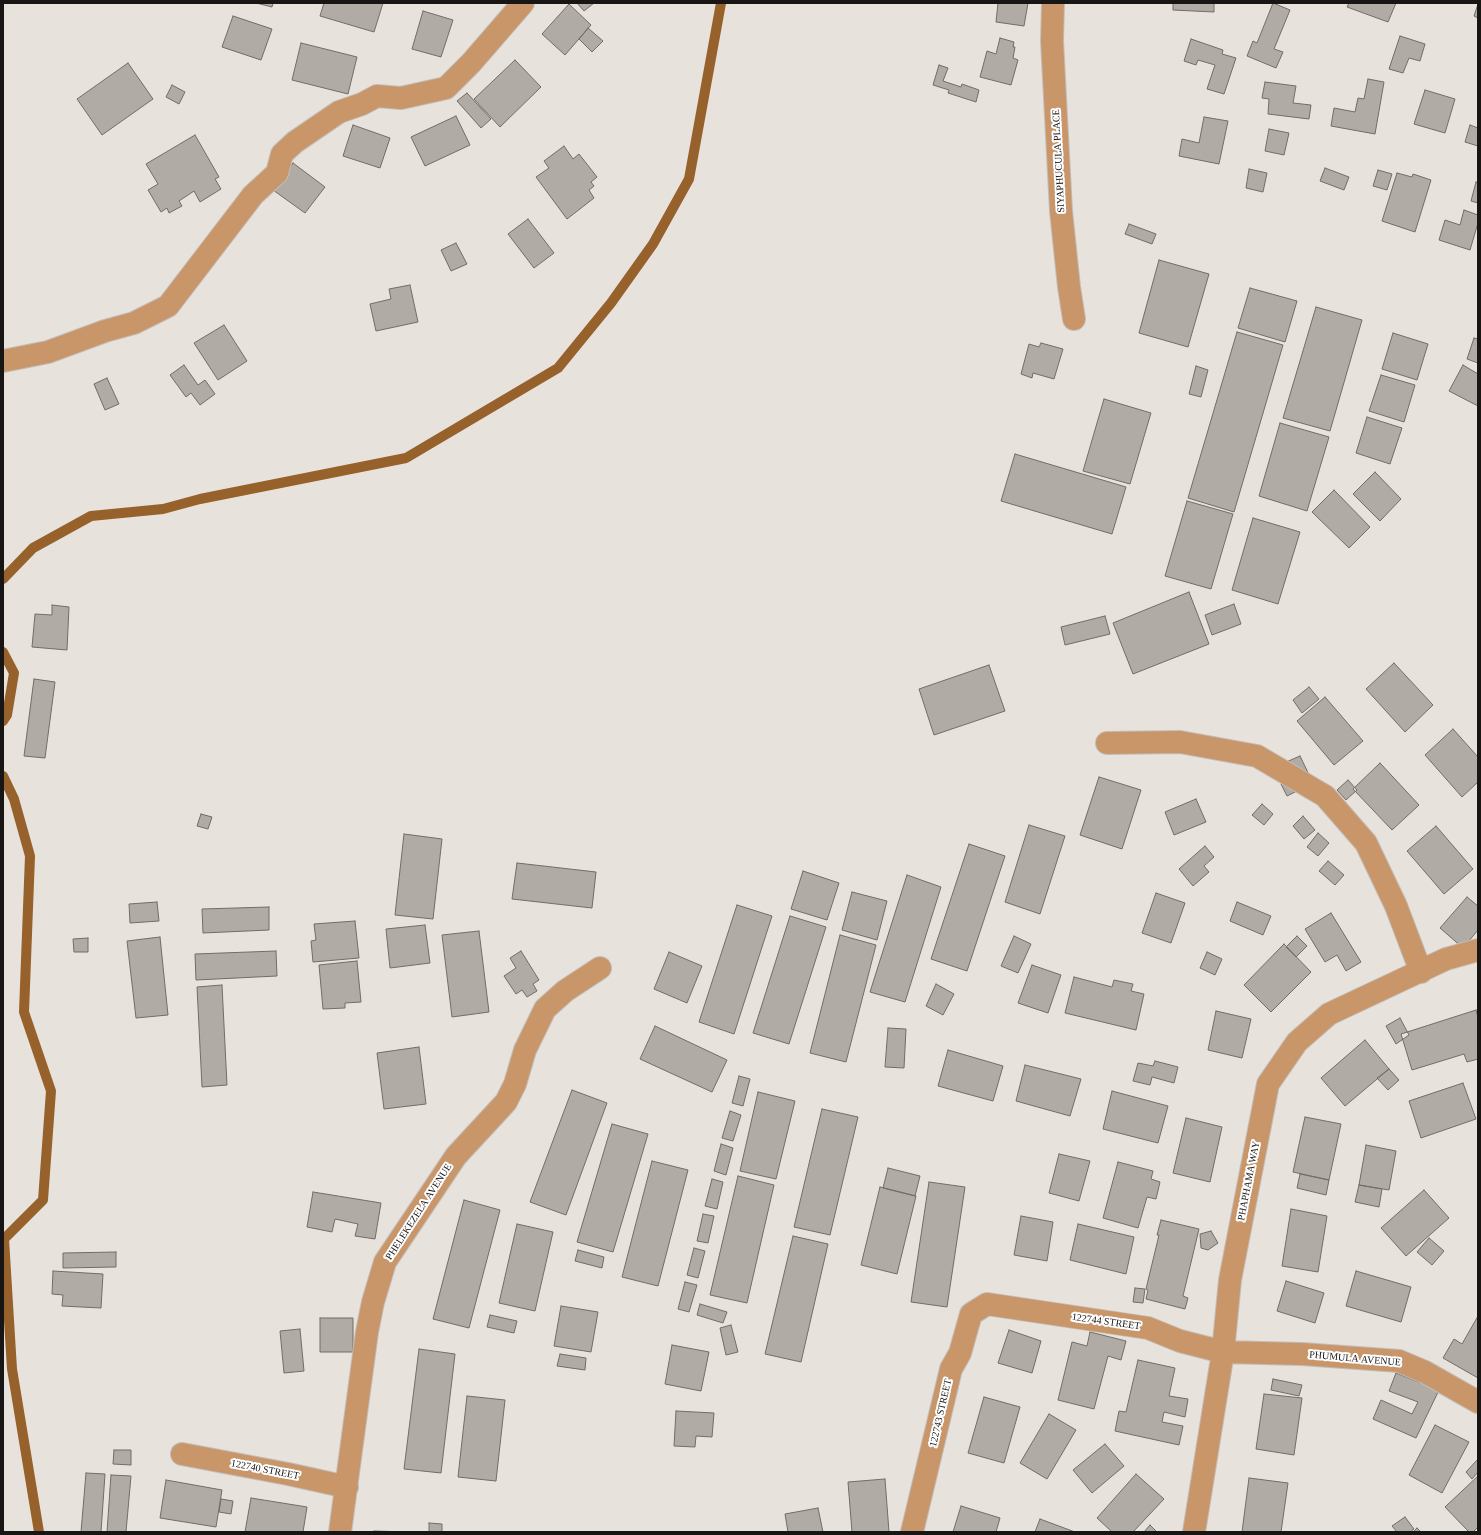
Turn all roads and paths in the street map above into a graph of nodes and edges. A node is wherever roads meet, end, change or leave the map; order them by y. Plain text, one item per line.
1 (522, 3) edge
2 (1053, 3) edge
3 (1074, 319) dead end
4 (3, 360) edge
5 (1107, 743) dead end
6 (1478, 950) edge
7 (600, 968) dead end
8 (1421, 972) junction
9 (987, 1304) joint
10 (1223, 1352) junction
11 (1478, 1402) edge
12 (182, 1454) dead end
13 (347, 1487) junction
14 (340, 1532) edge
15 (912, 1532) edge
16 (1194, 1532) edge

1 - 4 street
2 - 3 street, SIYAPHUCULA PLACE
5 - 8 street
6 - 8 street, PHAPHAMA WAY
7 - 13 street, PHELEKEZELA AVENUE
8 - 10 street, PHAPHAMA WAY
9 - 10 street, 122744 STREET
9 - 15 street, 122743 STREET
10 - 11 street, PHUMULA AVENUE
10 - 16 street, PHAPHAMA WAY
12 - 13 street, 122740 STREET
13 - 14 street, PHELEKEZELA AVENUE

